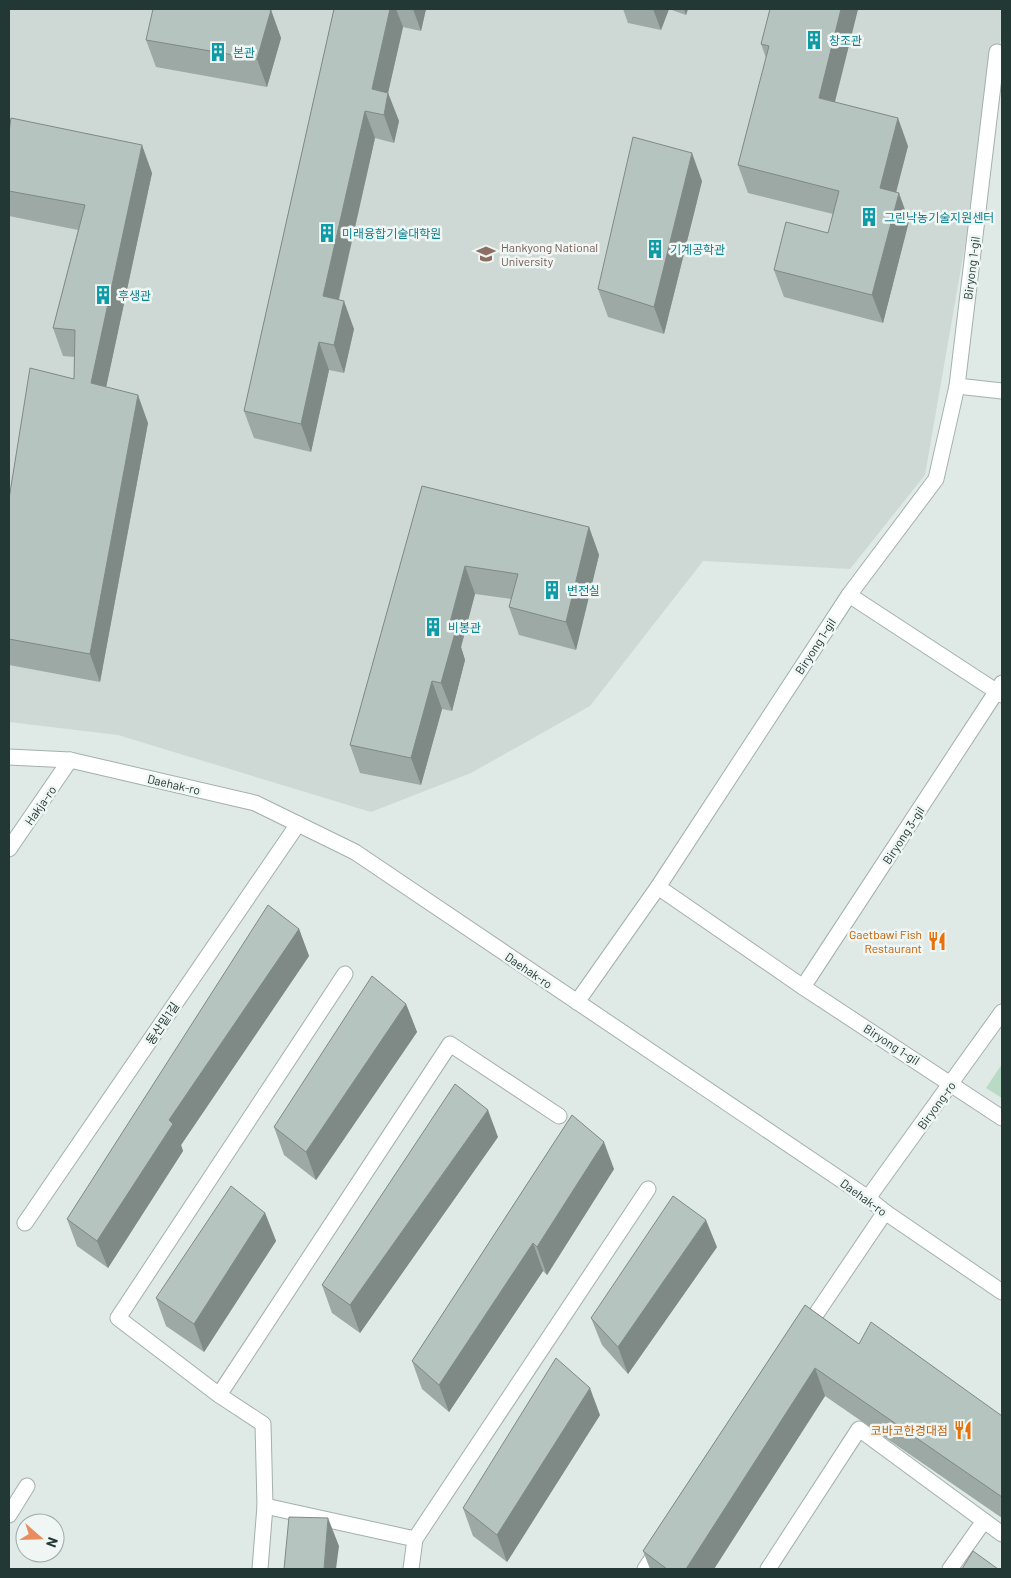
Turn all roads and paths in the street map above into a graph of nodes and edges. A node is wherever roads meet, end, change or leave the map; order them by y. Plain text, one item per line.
1 (1002, 53) edge
2 (957, 386) junction
3 (1002, 391) edge
4 (849, 595) junction
5 (1000, 690) edge
6 (9, 757) edge
7 (70, 760) junction
8 (298, 824) junction
9 (9, 849) edge
10 (658, 887) junction
11 (344, 974) dead end
12 (803, 986) junction
13 (577, 1002) junction
14 (1002, 1012) edge
15 (952, 1083) junction
16 (558, 1116) dead end
17 (1002, 1118) edge
18 (648, 1189) dead end
19 (868, 1198) junction
20 (885, 1212) junction
21 (26, 1223) dead end
22 (1002, 1292) edge
23 (797, 1342) edge
24 (219, 1395) junction
25 (27, 1486) dead end
26 (265, 1506) junction
27 (9, 1515) edge
28 (984, 1520) junction
29 (1002, 1534) edge
30 (666, 1537) edge
31 (415, 1539) junction
32 (260, 1569) edge
33 (410, 1569) edge
34 (645, 1569) edge
35 (768, 1569) edge
36 (950, 1569) edge

1 - 2 street, Biryong 1-gil
2 - 3 street
2 - 4 street, Biryong 1-gil
4 - 5 street
4 - 10 street, Biryong 1-gil
5 - 12 street, Biryong 3-gil
6 - 7 street, Daehak-ro
7 - 8 street, Daehak-ro
7 - 9 street, Hakja-ro
8 - 13 street, Daehak-ro
8 - 21 street, 동산밑1길
10 - 12 street, Biryong 1-gil
10 - 13 street
11 - 24 street
12 - 15 street, Biryong 1-gil
13 - 19 street, Daehak-ro
14 - 15 street, Biryong-ro
15 - 17 street, Biryong 1-gil
15 - 19 street, Biryong-ro
16 - 24 street
18 - 31 street
19 - 20 street, Daehak-ro
20 - 22 street, Daehak-ro
20 - 23 street
24 - 26 street
25 - 27 street
26 - 31 street
26 - 32 street
28 - 29 street
28 - 35 street
28 - 36 street
30 - 34 street
31 - 33 street

